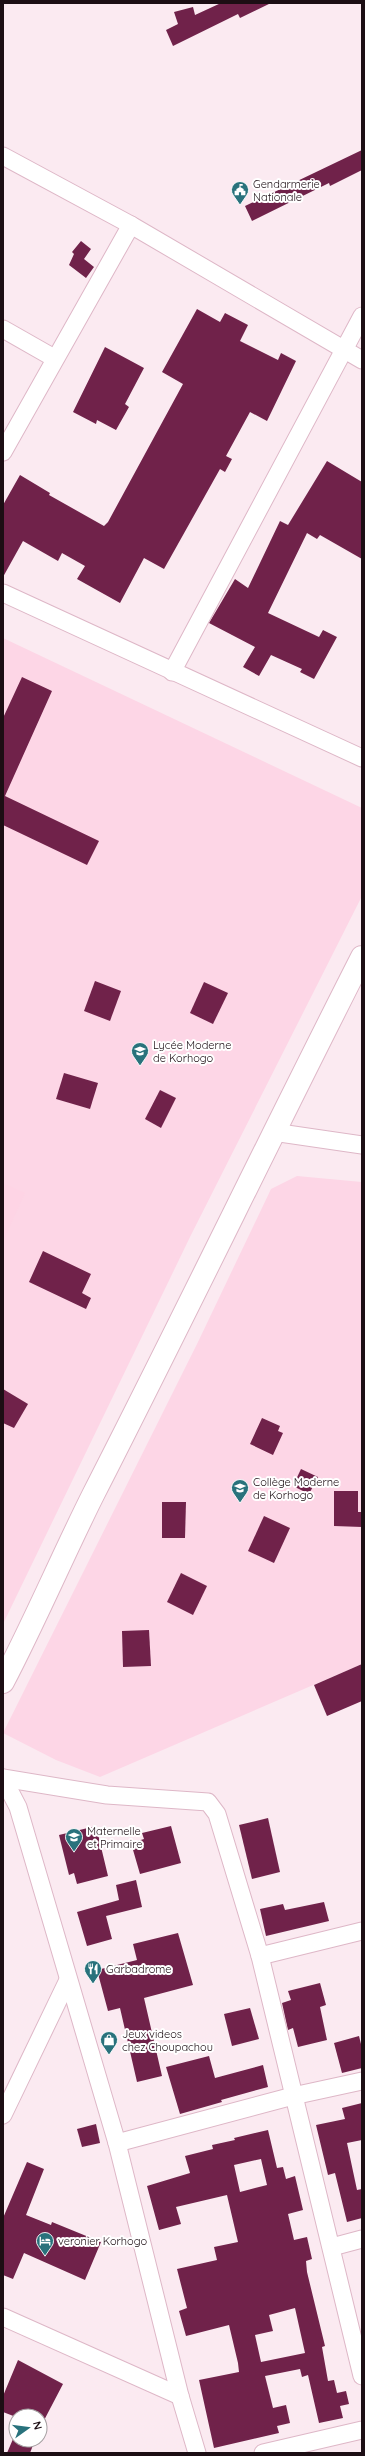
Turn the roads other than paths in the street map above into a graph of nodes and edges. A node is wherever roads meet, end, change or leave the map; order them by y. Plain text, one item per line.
1 (3, 156) edge
2 (131, 225) junction
3 (362, 316) edge
4 (3, 329) edge
5 (343, 350) junction
6 (54, 358) junction
7 (362, 360) edge
8 (3, 452) edge
9 (3, 593) edge
10 (172, 672) junction
11 (362, 758) edge
12 (362, 957) edge
13 (274, 1132) junction
14 (362, 1145) edge
15 (3, 1682) edge
16 (3, 1778) edge
17 (362, 1931) edge
18 (260, 1956) junction
19 (68, 1980) junction
20 (362, 2081) edge
21 (293, 2096) junction
22 (3, 2115) edge
23 (118, 2143) junction
24 (362, 2239) edge
25 (332, 2247) junction
26 (3, 2317) edge
27 (362, 2376) edge
28 (180, 2396) junction
29 (362, 2430) edge
30 (197, 2453) edge
31 (263, 2453) edge

1 - 2 street
2 - 5 street
2 - 6 street
3 - 5 street
4 - 6 street
5 - 7 street
5 - 10 street
6 - 8 street
9 - 10 street
10 - 11 street
12 - 13 main road
13 - 14 street
13 - 15 main road
16 - 18 street
16 - 19 street
17 - 18 street
18 - 21 street
19 - 22 street
19 - 23 street
20 - 21 street
21 - 23 street
21 - 25 street
23 - 28 street
24 - 25 street
25 - 27 street
26 - 28 street
28 - 30 street
29 - 31 street

